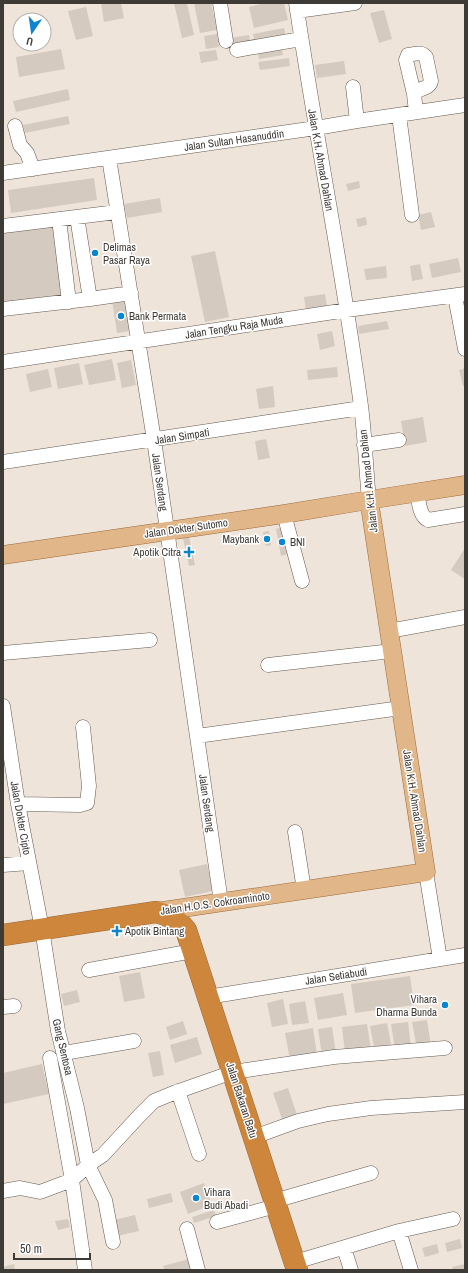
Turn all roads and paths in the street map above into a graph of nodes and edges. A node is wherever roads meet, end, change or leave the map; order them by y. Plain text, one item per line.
1 (220, 3) edge
2 (355, 3) edge
3 (297, 7) edge
4 (301, 39) junction
5 (226, 41) dead end
6 (237, 50) dead end
7 (353, 87) dead end
8 (414, 94) dead end
9 (465, 105) edge
10 (416, 112) junction
11 (399, 115) junction
12 (357, 121) junction
13 (15, 126) dead end
14 (316, 128) junction
15 (109, 158) junction
16 (33, 169) junction
17 (3, 173) edge
18 (117, 212) junction
19 (412, 215) dead end
20 (77, 217) junction
21 (59, 219) junction
22 (3, 226) edge
23 (131, 293) junction
24 (460, 295) edge
25 (90, 299) junction
26 (69, 302) junction
27 (3, 309) edge
28 (347, 310) junction
29 (138, 342) junction
30 (465, 349) edge
31 (3, 362) edge
32 (361, 408) junction
33 (154, 440) junction
34 (399, 440) dead end
35 (364, 445) junction
36 (3, 462) edge
37 (465, 485) edge
38 (417, 492) junction
39 (369, 500) junction
40 (284, 514) junction
41 (465, 514) edge
42 (167, 531) junction
43 (3, 556) edge
44 (302, 581) dead end
45 (465, 617) edge
46 (389, 631) junction
47 (150, 640) dead end
48 (392, 651) junction
49 (3, 653) edge
50 (268, 665) dead end
51 (3, 706) edge
52 (401, 708) junction
53 (83, 727) dead end
54 (197, 736) junction
55 (18, 804) junction
56 (295, 832) dead end
57 (29, 863) junction
58 (3, 865) edge
59 (426, 872) junction
60 (304, 890) junction
61 (214, 903) junction
62 (156, 912) junction
63 (42, 929) junction
64 (186, 930) junction
65 (3, 935) edge
66 (193, 951) junction
67 (465, 955) edge
68 (440, 959) junction
69 (89, 970) dead end
70 (208, 997) junction
71 (134, 1041) dead end
72 (445, 1048) dead end
73 (64, 1053) junction
74 (50, 1058) dead end
75 (232, 1072) junction
76 (178, 1091) junction
77 (465, 1102) edge
78 (254, 1137) junction
79 (198, 1154) dead end
80 (88, 1165) junction
81 (371, 1173) dead end
82 (72, 1180) junction
83 (3, 1192) edge
84 (275, 1204) junction
85 (453, 1219) dead end
86 (217, 1222) dead end
87 (187, 1229) dead end
88 (400, 1232) junction
89 (113, 1242) dead end
90 (344, 1248) junction
91 (296, 1266) edge
92 (85, 1270) edge
93 (198, 1270) edge
94 (351, 1270) edge
95 (411, 1270) edge

1 - 5 street
2 - 3 street
3 - 4 street, Jalan K.H. Ahmad Dahlan
4 - 6 street
4 - 14 street, Jalan K.H. Ahmad Dahlan
7 - 12 street
8 - 10 street
9 - 10 street, Jalan Sultan Hasanuddin
10 - 11 street, Jalan Sultan Hasanuddin
11 - 12 street, Jalan Sultan Hasanuddin
11 - 19 street
12 - 14 street, Jalan Sultan Hasanuddin
13 - 16 street
14 - 15 street, Jalan Sultan Hasanuddin
14 - 28 street, Jalan K.H. Ahmad Dahlan
15 - 16 street, Jalan Sultan Hasanuddin
15 - 18 street, Jalan Serdang
16 - 17 street, Jalan Sultan Hasanuddin
18 - 20 street
18 - 23 street, Jalan Serdang
20 - 21 street
20 - 25 street
21 - 22 street
21 - 26 street
23 - 25 street
23 - 29 street, Jalan Serdang
24 - 28 street, Jalan Tengku Raja Muda
24 - 30 street
25 - 26 street
26 - 27 street
28 - 29 street, Jalan Tengku Raja Muda
28 - 32 street, Jalan K.H. Ahmad Dahlan
29 - 31 street, Jalan Tengku Raja Muda
29 - 33 street, Jalan Serdang
32 - 33 street, Jalan Simpati
32 - 35 street, Jalan K.H. Ahmad Dahlan
33 - 36 street, Jalan Simpati
33 - 42 street, Jalan Serdang
34 - 35 street
35 - 39 street, Jalan K.H. Ahmad Dahlan
37 - 38 main road, Jalan Dokter Sutomo
38 - 39 main road, Jalan Dokter Sutomo
38 - 41 street
39 - 40 main road, Jalan Dokter Sutomo
39 - 46 main road, Jalan K.H. Ahmad Dahlan
40 - 42 main road, Jalan Dokter Sutomo
40 - 44 street
42 - 43 main road, Jalan Dokter Sutomo
42 - 54 street, Jalan Serdang
45 - 46 street
46 - 48 main road, Jalan K.H. Ahmad Dahlan
47 - 49 street
48 - 50 street
48 - 52 main road, Jalan K.H. Ahmad Dahlan
51 - 55 street, Jalan Dokter Cipto
52 - 54 street
52 - 59 main road, Jalan K.H. Ahmad Dahlan
53 - 55 street
54 - 61 street, Jalan Serdang
55 - 57 street, Jalan Dokter Cipto
56 - 60 street
57 - 58 street
57 - 63 street, Jalan Dokter Cipto
59 - 60 main road, Jalan H.O.S. Cokroaminoto
59 - 68 street, Jalan K.H. Ahmad Dahlan
60 - 61 main road, Jalan H.O.S. Cokroaminoto
61 - 62 main road, Jalan H.O.S. Cokroaminoto
61 - 64 main road
62 - 63 highway, Jalan H.O.S. Cokroaminoto
62 - 64 highway, Jalan Bakaran Batu
63 - 65 highway, Jalan H.O.S. Cokroaminoto
63 - 73 street, Gang Sentosa
64 - 66 highway, Jalan Bakaran Batu
66 - 69 street
66 - 70 highway, Jalan Bakaran Batu
67 - 68 street, Jalan Setiabudi
68 - 70 street, Jalan Setiabudi
70 - 75 highway, Jalan Bakaran Batu
71 - 73 street
72 - 75 street
73 - 80 street, Gang Sentosa
74 - 82 street
75 - 76 street
75 - 78 highway, Jalan Bakaran Batu
76 - 79 street
76 - 80 street
77 - 78 street
78 - 84 highway, Jalan Bakaran Batu
80 - 82 street
80 - 89 street, Gang Sentosa
81 - 84 street
82 - 83 street
82 - 92 street
84 - 86 street
84 - 91 highway, Jalan Bakaran Batu
85 - 88 street
87 - 93 street
88 - 90 street
88 - 95 street
90 - 91 street
90 - 94 street

